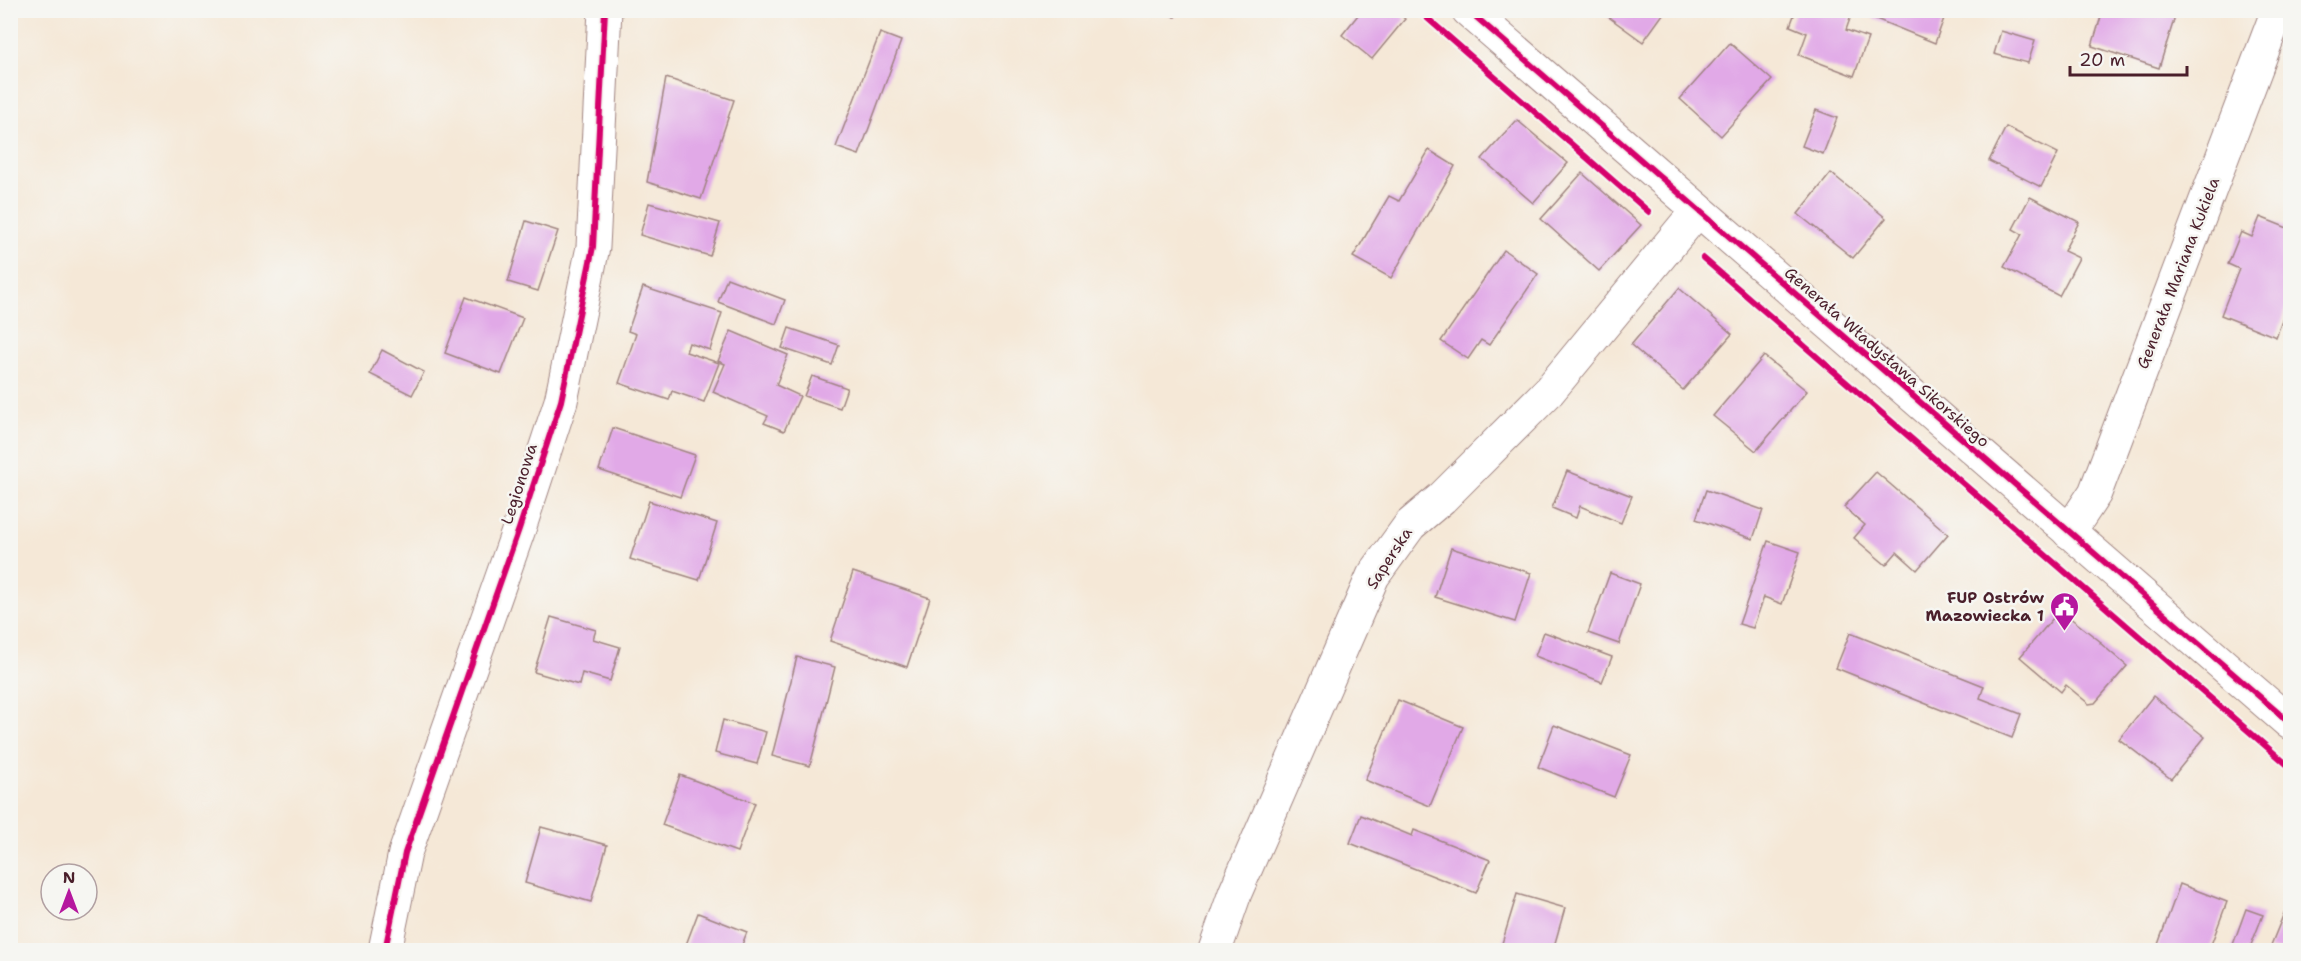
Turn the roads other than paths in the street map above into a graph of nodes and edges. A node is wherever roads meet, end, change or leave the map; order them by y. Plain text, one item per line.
1 (605, 10) edge
2 (1468, 10) edge
3 (2278, 10) edge
4 (1697, 211) junction
5 (2069, 532) junction
6 (2290, 723) edge
7 (385, 951) edge
8 (1215, 951) edge

1 - 7 street, Legionowa
2 - 4 street, Generała Władysława Sikorskiego
3 - 5 street, Generała Mariana Kukiela
4 - 5 street, Generała Władysława Sikorskiego
4 - 8 street, Saperska
5 - 6 street, Generała Władysława Sikorskiego

